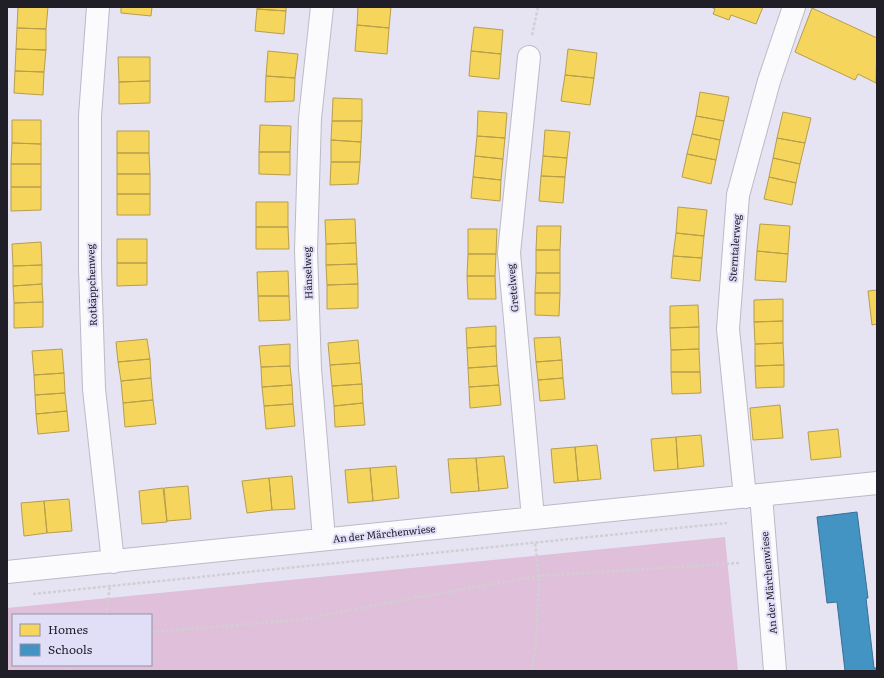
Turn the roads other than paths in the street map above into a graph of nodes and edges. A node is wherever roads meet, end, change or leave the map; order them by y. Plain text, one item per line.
1 (98, 7) edge
2 (322, 7) edge
3 (794, 7) edge
4 (529, 57) road end
5 (877, 483) edge
6 (753, 496) junction
7 (533, 518) junction
8 (324, 539) junction
9 (113, 562) junction
10 (7, 572) edge
11 (775, 671) edge

1 - 9 street, Rotkäppchenweg
2 - 8 street, Hänselweg
3 - 6 street, Sterntalerweg
4 - 7 street, Gretelweg
5 - 6 street, An der Märchenwiese
6 - 7 street, An der Märchenwiese
6 - 11 street, An der Märchenwiese
7 - 8 street, An der Märchenwiese
8 - 9 street, An der Märchenwiese
9 - 10 street, An der Märchenwiese

